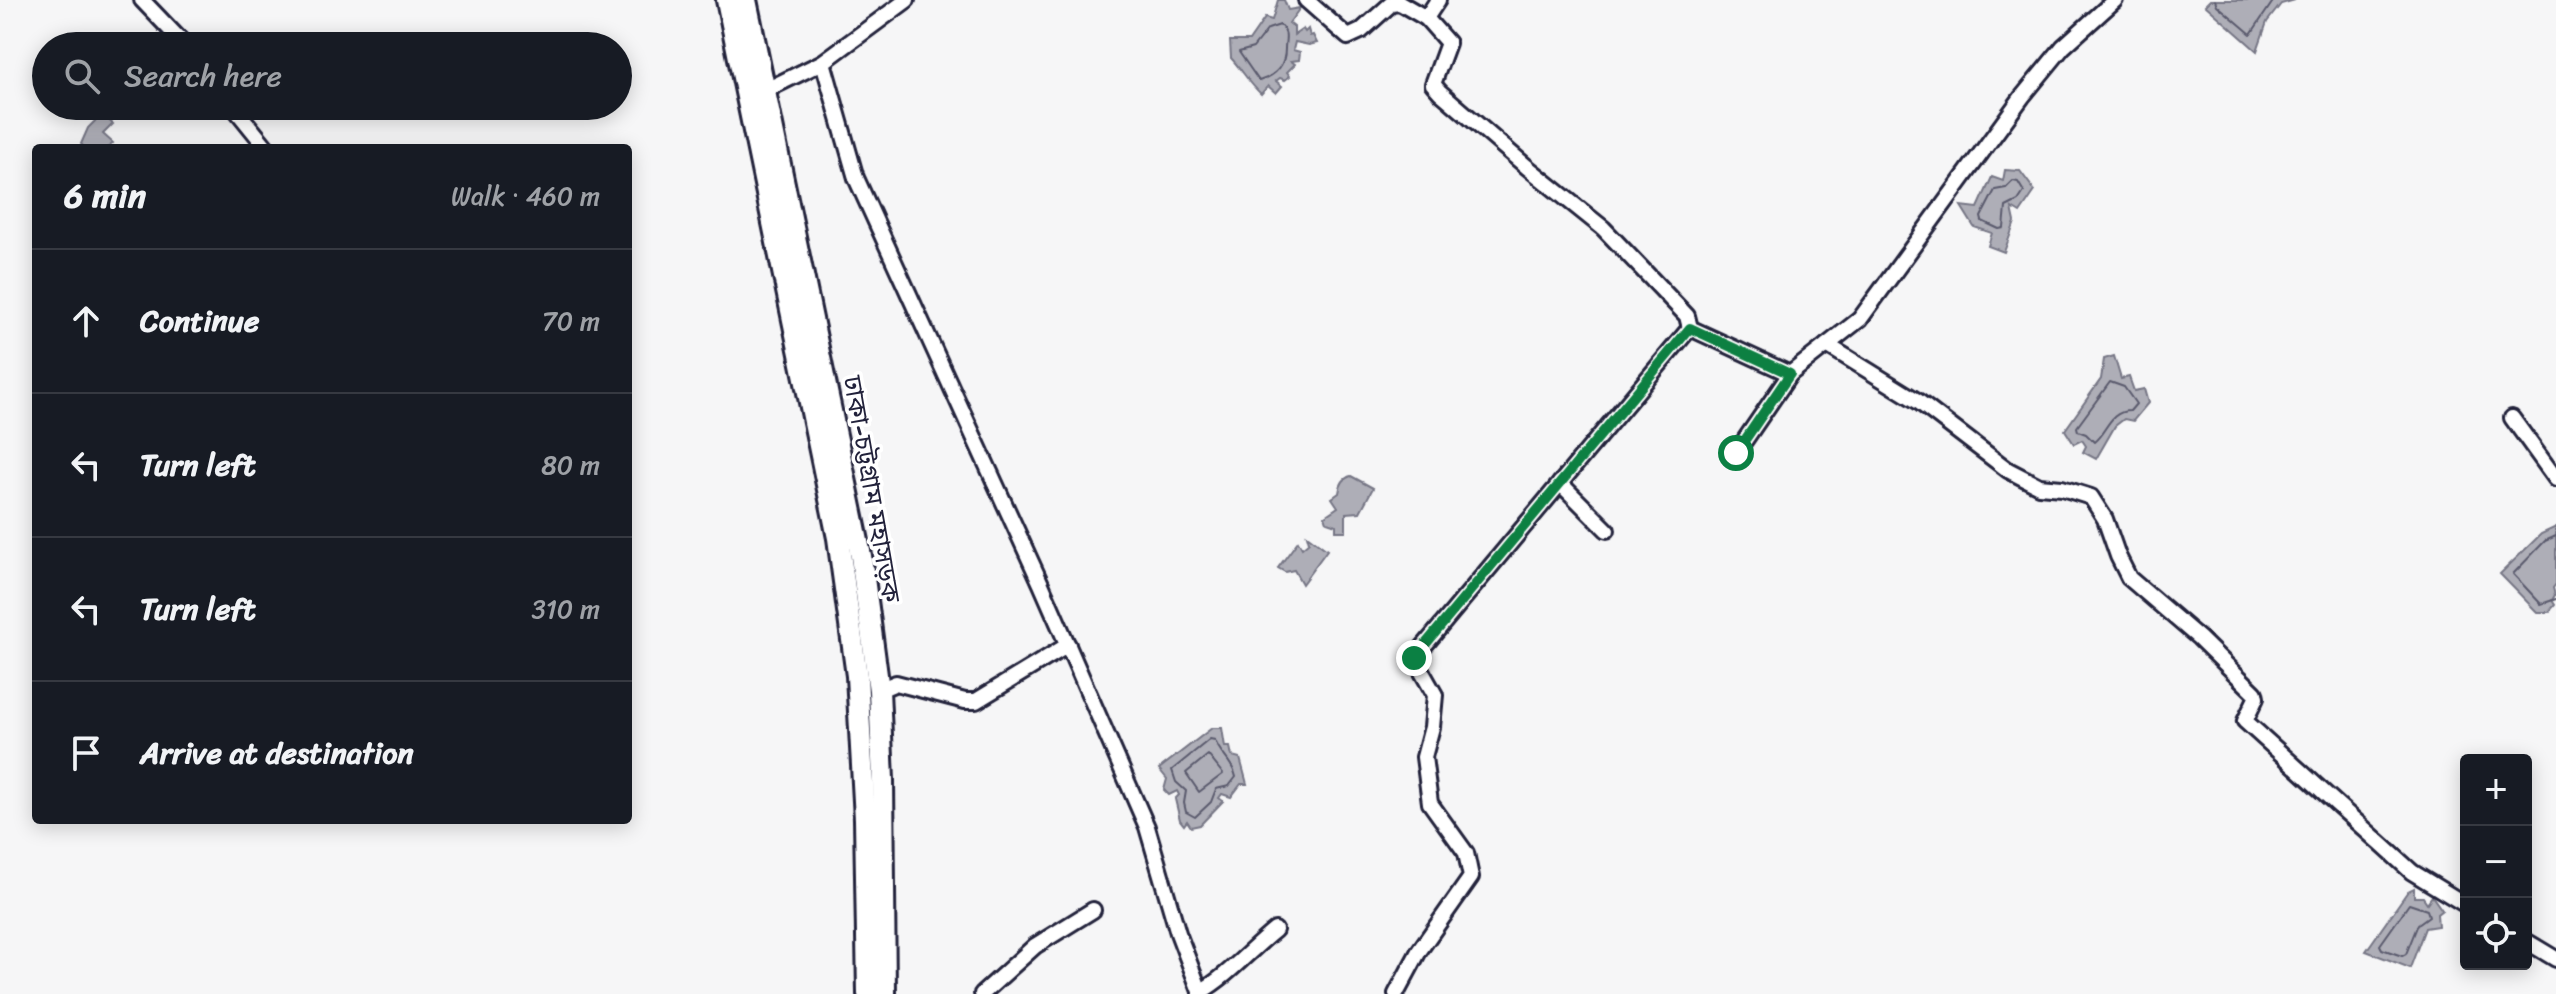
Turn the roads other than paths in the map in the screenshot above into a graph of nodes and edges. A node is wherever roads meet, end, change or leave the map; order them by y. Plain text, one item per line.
1 (142, 0) edge
2 (727, 0) edge
3 (746, 0) edge
4 (907, 0) edge
5 (1306, 0) edge
6 (1438, 0) edge
7 (2115, 0) edge
8 (1426, 18) junction
9 (173, 32) edge
10 (823, 62) junction
11 (764, 91) junction
12 (244, 120) edge
13 (264, 144) edge
14 (1690, 328) junction
15 (1827, 345) junction
16 (1790, 374) junction
17 (2512, 418) dead end
18 (1736, 453) dead end
19 (2556, 479) edge
20 (1560, 483) junction
21 (1607, 530) dead end
22 (1068, 645) junction
23 (879, 690) junction
24 (2460, 901) edge
25 (1093, 910) dead end
26 (1275, 930) dead end
27 (2532, 945) edge
28 (2556, 959) edge
29 (1201, 993) edge
30 (868, 994) edge
31 (885, 994) edge
32 (982, 994) edge
33 (1396, 994) edge

1 - 9 street
2 - 30 highway, ঢাকা-চট্টগ্রাম মহাসড়ক
3 - 11 highway, ঢাকা-চট্টগ্রাম মহাসড়ক
4 - 10 street
5 - 8 street
6 - 8 street
7 - 15 street
8 - 14 street
10 - 11 street
10 - 22 street
11 - 23 highway, ঢাকা-চট্টগ্রাম মহাসড়ক
12 - 13 street
14 - 16 street
14 - 20 street
15 - 16 street
15 - 24 street
16 - 18 street
17 - 19 street
20 - 21 street
20 - 33 street
22 - 23 street
22 - 29 street
23 - 31 highway, ঢাকা-চট্টগ্রাম মহাসড়ক
25 - 32 street
26 - 29 street
27 - 28 street

